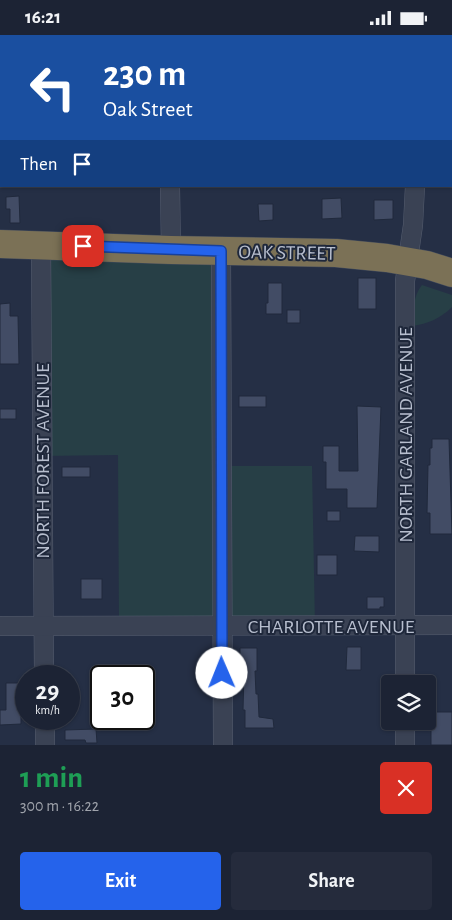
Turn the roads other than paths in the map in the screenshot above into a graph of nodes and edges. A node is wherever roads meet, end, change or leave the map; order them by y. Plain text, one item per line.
1 (170, 187) edge
2 (415, 187) edge
3 (0, 244) edge
4 (41, 245) junction
5 (171, 250) junction
6 (221, 251) junction
7 (408, 261) junction
8 (452, 273) edge
9 (404, 625) junction
10 (452, 625) edge
11 (0, 626) edge
12 (44, 626) junction
13 (222, 626) junction
14 (44, 665) edge
15 (405, 675) edge
16 (44, 730) edge
17 (405, 730) edge
18 (45, 745) edge
19 (223, 745) edge
20 (405, 745) edge

1 - 5 street
2 - 7 street, NORTH GARLAND AVENUE
3 - 4 highway, OAK STREET
4 - 5 highway, OAK STREET
4 - 12 street, NORTH FOREST AVENUE
5 - 6 highway, OAK STREET
6 - 7 highway, OAK STREET
6 - 13 street
7 - 8 highway, OAK STREET
7 - 9 street, NORTH GARLAND AVENUE
9 - 10 street, CHARLOTTE AVENUE
9 - 13 street, CHARLOTTE AVENUE
9 - 15 street, NORTH GARLAND AVENUE
11 - 12 street, CHARLOTTE AVENUE
12 - 13 street, CHARLOTTE AVENUE
12 - 14 street, NORTH FOREST AVENUE
13 - 19 street
16 - 18 street
17 - 20 street

